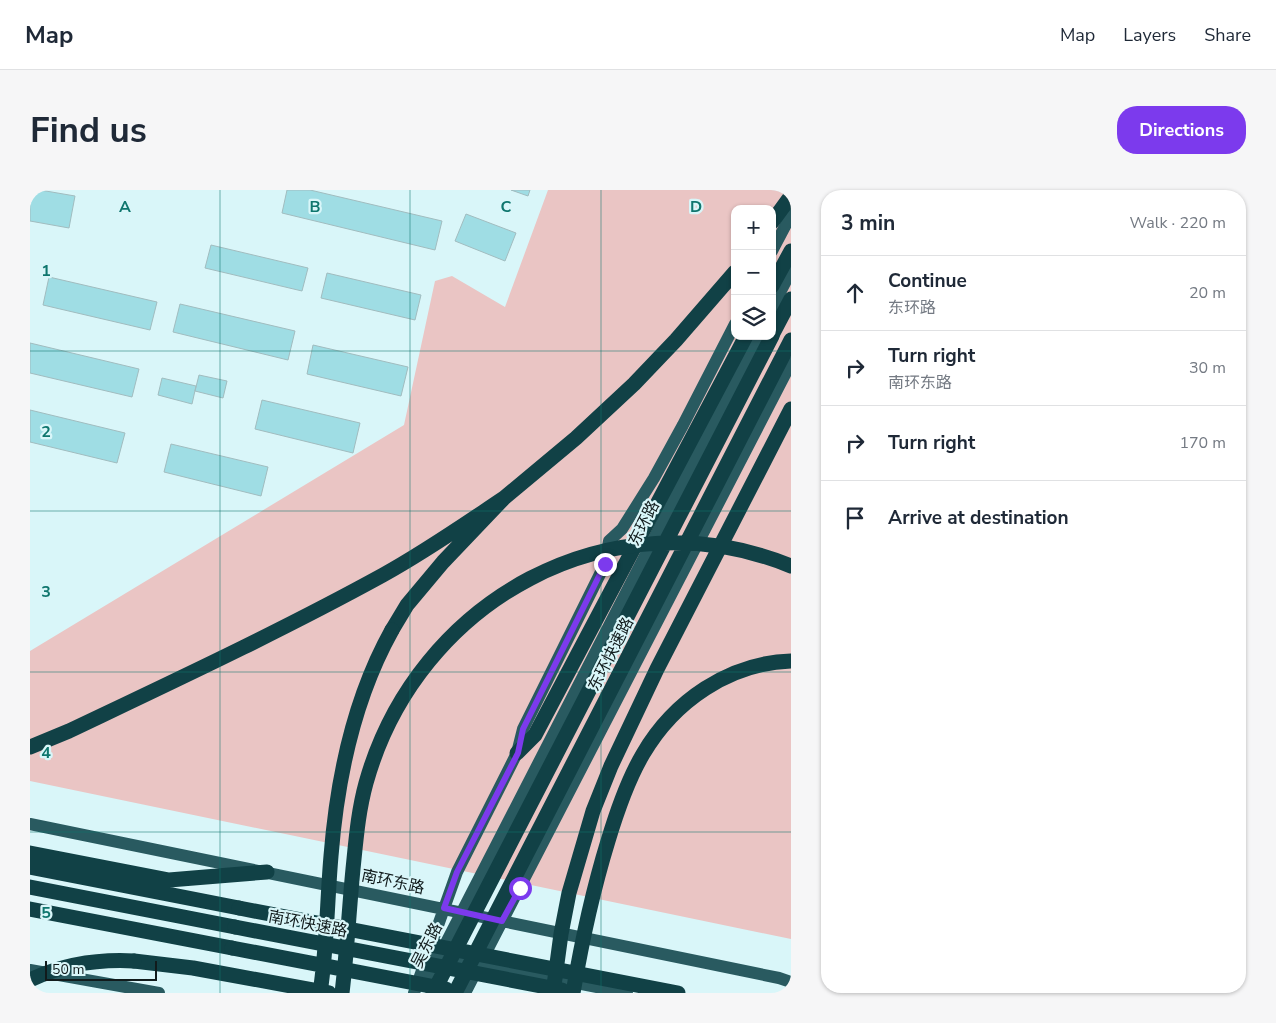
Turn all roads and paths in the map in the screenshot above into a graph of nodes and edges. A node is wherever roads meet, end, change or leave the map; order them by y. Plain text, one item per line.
1 (791, 196) edge
2 (791, 215) edge
3 (776, 217) edge
4 (773, 250) edge
5 (791, 251) edge
6 (791, 271) edge
7 (731, 277) edge
8 (776, 279) edge
9 (791, 299) edge
10 (776, 300) edge
11 (776, 328) edge
12 (731, 332) edge
13 (744, 340) edge
14 (756, 340) edge
15 (770, 340) edge
16 (791, 340) edge
17 (791, 363) edge
18 (791, 409) edge
19 (504, 498) junction
20 (791, 566) edge
21 (791, 661) edge
22 (30, 747) edge
23 (518, 753) junction
24 (30, 824) edge
25 (30, 853) edge
26 (30, 868) edge
27 (267, 872) junction
28 (30, 887) edge
29 (444, 908) junction
30 (30, 909) edge
31 (461, 912) junction
32 (502, 921) junction
33 (439, 956) junction
34 (480, 964) junction
35 (30, 970) edge
36 (787, 979) edge
37 (30, 980) edge
38 (462, 991) edge
39 (158, 993) edge
40 (320, 993) edge
41 (329, 993) edge
42 (342, 993) edge
43 (414, 993) edge
44 (420, 993) edge
45 (433, 993) edge
46 (553, 993) edge
47 (573, 993) edge
48 (579, 993) edge
49 (627, 993) edge
50 (678, 993) edge

1 - 3 highway
2 - 4 main road
5 - 8 highway
6 - 10 main road
7 - 19 highway
9 - 11 highway, 东环快速路
12 - 23 main road
13 - 23 highway
14 - 31 main road, 东环路
15 - 45 highway, 东环快速路, bridge
16 - 38 highway, 东环快速路, bridge
17 - 32 main road
18 - 46 highway, bridge
19 - 22 highway
19 - 40 highway, bridge
20 - 42 highway, bridge
21 - 47 highway, bridge
23 - 29 main road
24 - 27 main road, 南环东路
25 - 27 highway
26 - 50 highway, bridge
27 - 29 main road, 南环东路
28 - 48 highway, 南环快速路, bridge
29 - 31 main road, 南环东路
29 - 43 main road
30 - 38 highway, bridge
31 - 32 main road, 南环东路
31 - 33 main road, 吴东路
32 - 34 main road
32 - 36 main road, 南环东路
33 - 34 main road
33 - 44 main road, 吴东路
34 - 38 main road
34 - 49 main road
35 - 39 main road
37 - 41 highway, bridge

